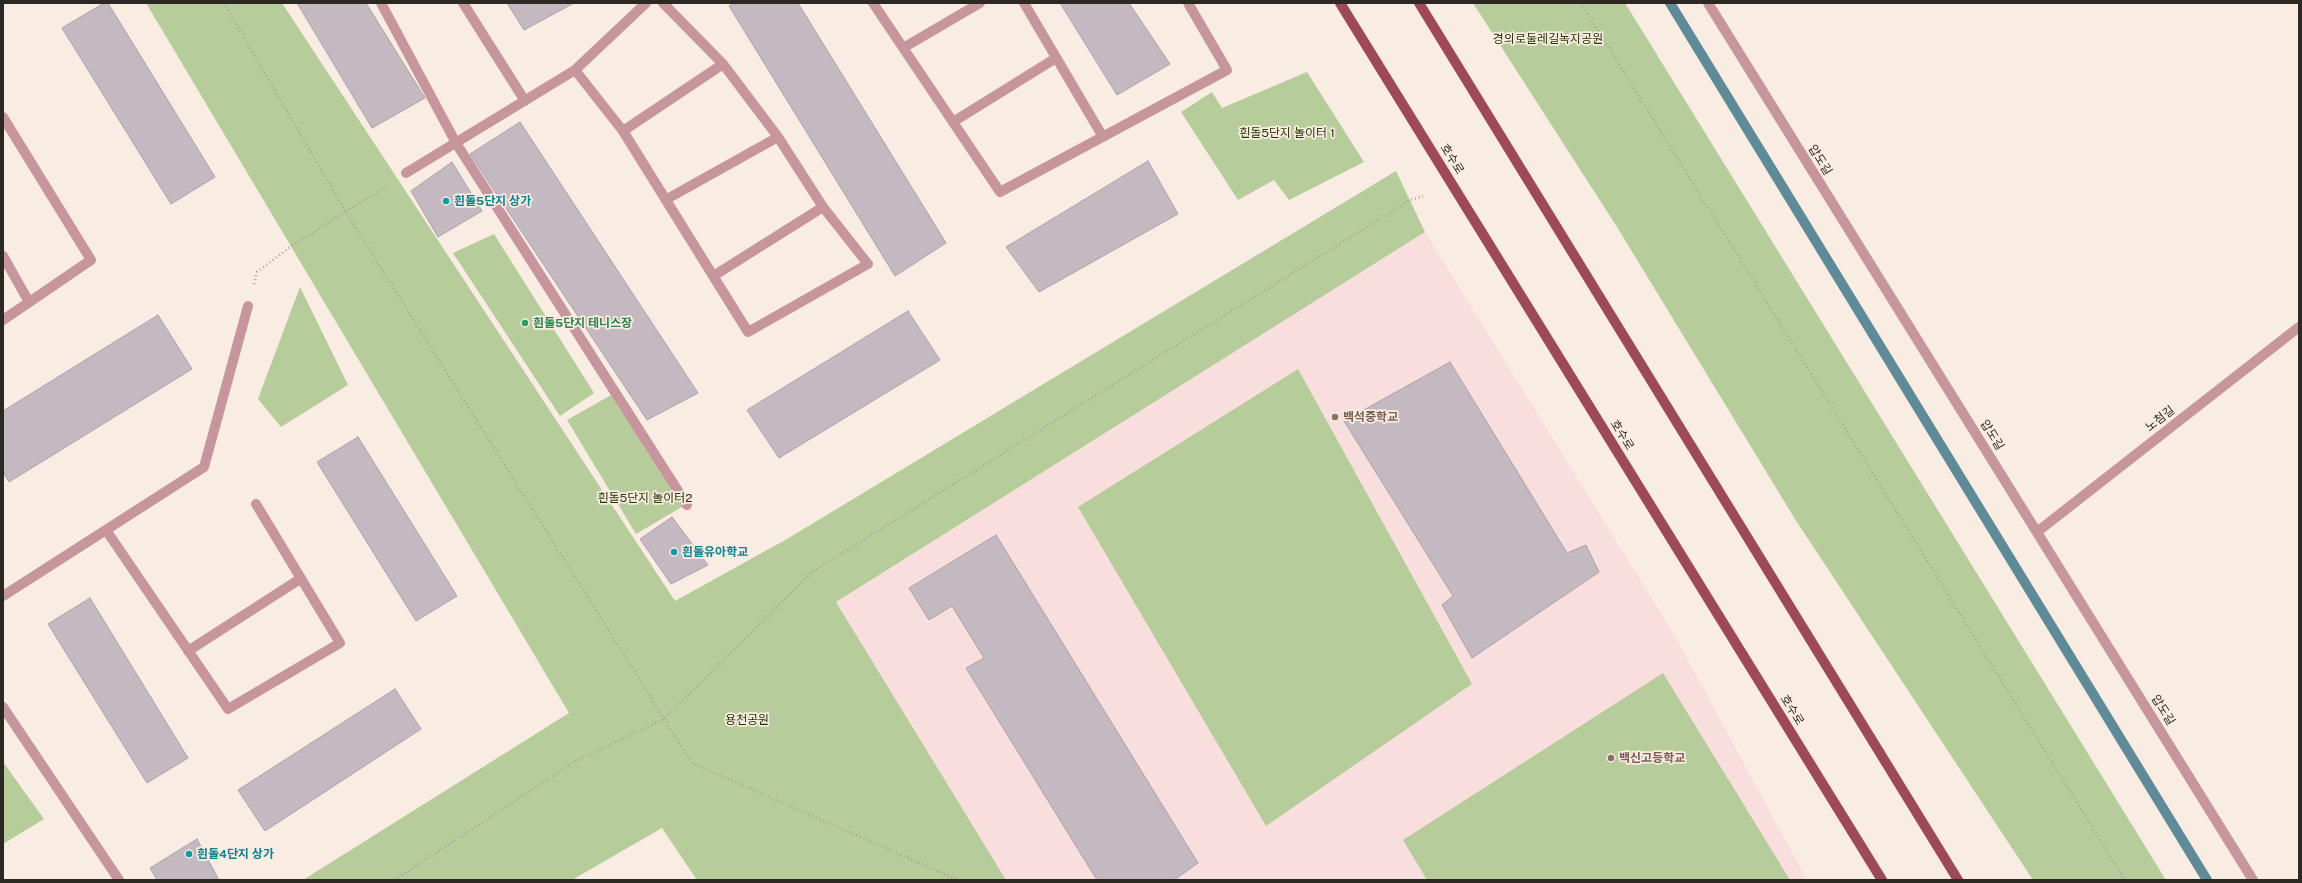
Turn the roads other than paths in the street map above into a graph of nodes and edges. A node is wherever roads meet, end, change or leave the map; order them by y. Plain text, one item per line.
1 (380, 3) edge
2 (463, 3) edge
3 (646, 3) edge
4 (663, 3) edge
5 (873, 3) edge
6 (980, 3) edge
7 (1024, 3) edge
8 (1188, 3) edge
9 (1340, 3) edge
10 (1419, 3) edge
11 (1708, 3) edge
12 (903, 48) junction
13 (1056, 58) junction
14 (723, 64) junction
15 (575, 70) junction
16 (525, 101) junction
17 (3, 117) edge
18 (953, 122) junction
19 (623, 131) junction
20 (778, 137) junction
21 (1103, 137) junction
22 (456, 143) junction
23 (406, 173) road end
24 (667, 199) junction
25 (823, 207) junction
26 (3, 256) edge
27 (715, 276) junction
28 (29, 302) junction
29 (248, 306) road end
30 (3, 320) edge
31 (2299, 327) edge
32 (256, 504) dead end
33 (687, 505) dead end
34 (106, 530) junction
35 (2037, 532) junction
36 (300, 579) junction
37 (3, 596) edge
38 (188, 651) junction
39 (3, 707) edge
40 (119, 880) edge
41 (1882, 880) edge
42 (1958, 880) edge
43 (2253, 880) edge

1 - 22 street
2 - 16 street
3 - 15 street
4 - 14 street
5 - 12 street
6 - 12 street
7 - 13 street
8 - 21 street
9 - 41 main road, 호수로
10 - 42 main road
11 - 35 street, 압도길
12 - 18 street
13 - 18 street
13 - 21 street
14 - 19 street
14 - 20 street
15 - 16 street
15 - 19 street
16 - 22 street
17 - 28 street
18 - 21 street
19 - 24 street
20 - 24 street
20 - 25 street
22 - 23 street
22 - 33 street
24 - 27 street
25 - 27 street
25 - 27 street
26 - 28 street
28 - 30 street
29 - 34 street
31 - 35 street, 노첨길
32 - 36 street
34 - 37 street
34 - 38 street
35 - 43 street, 압도길
36 - 38 street
36 - 38 street
39 - 40 street

